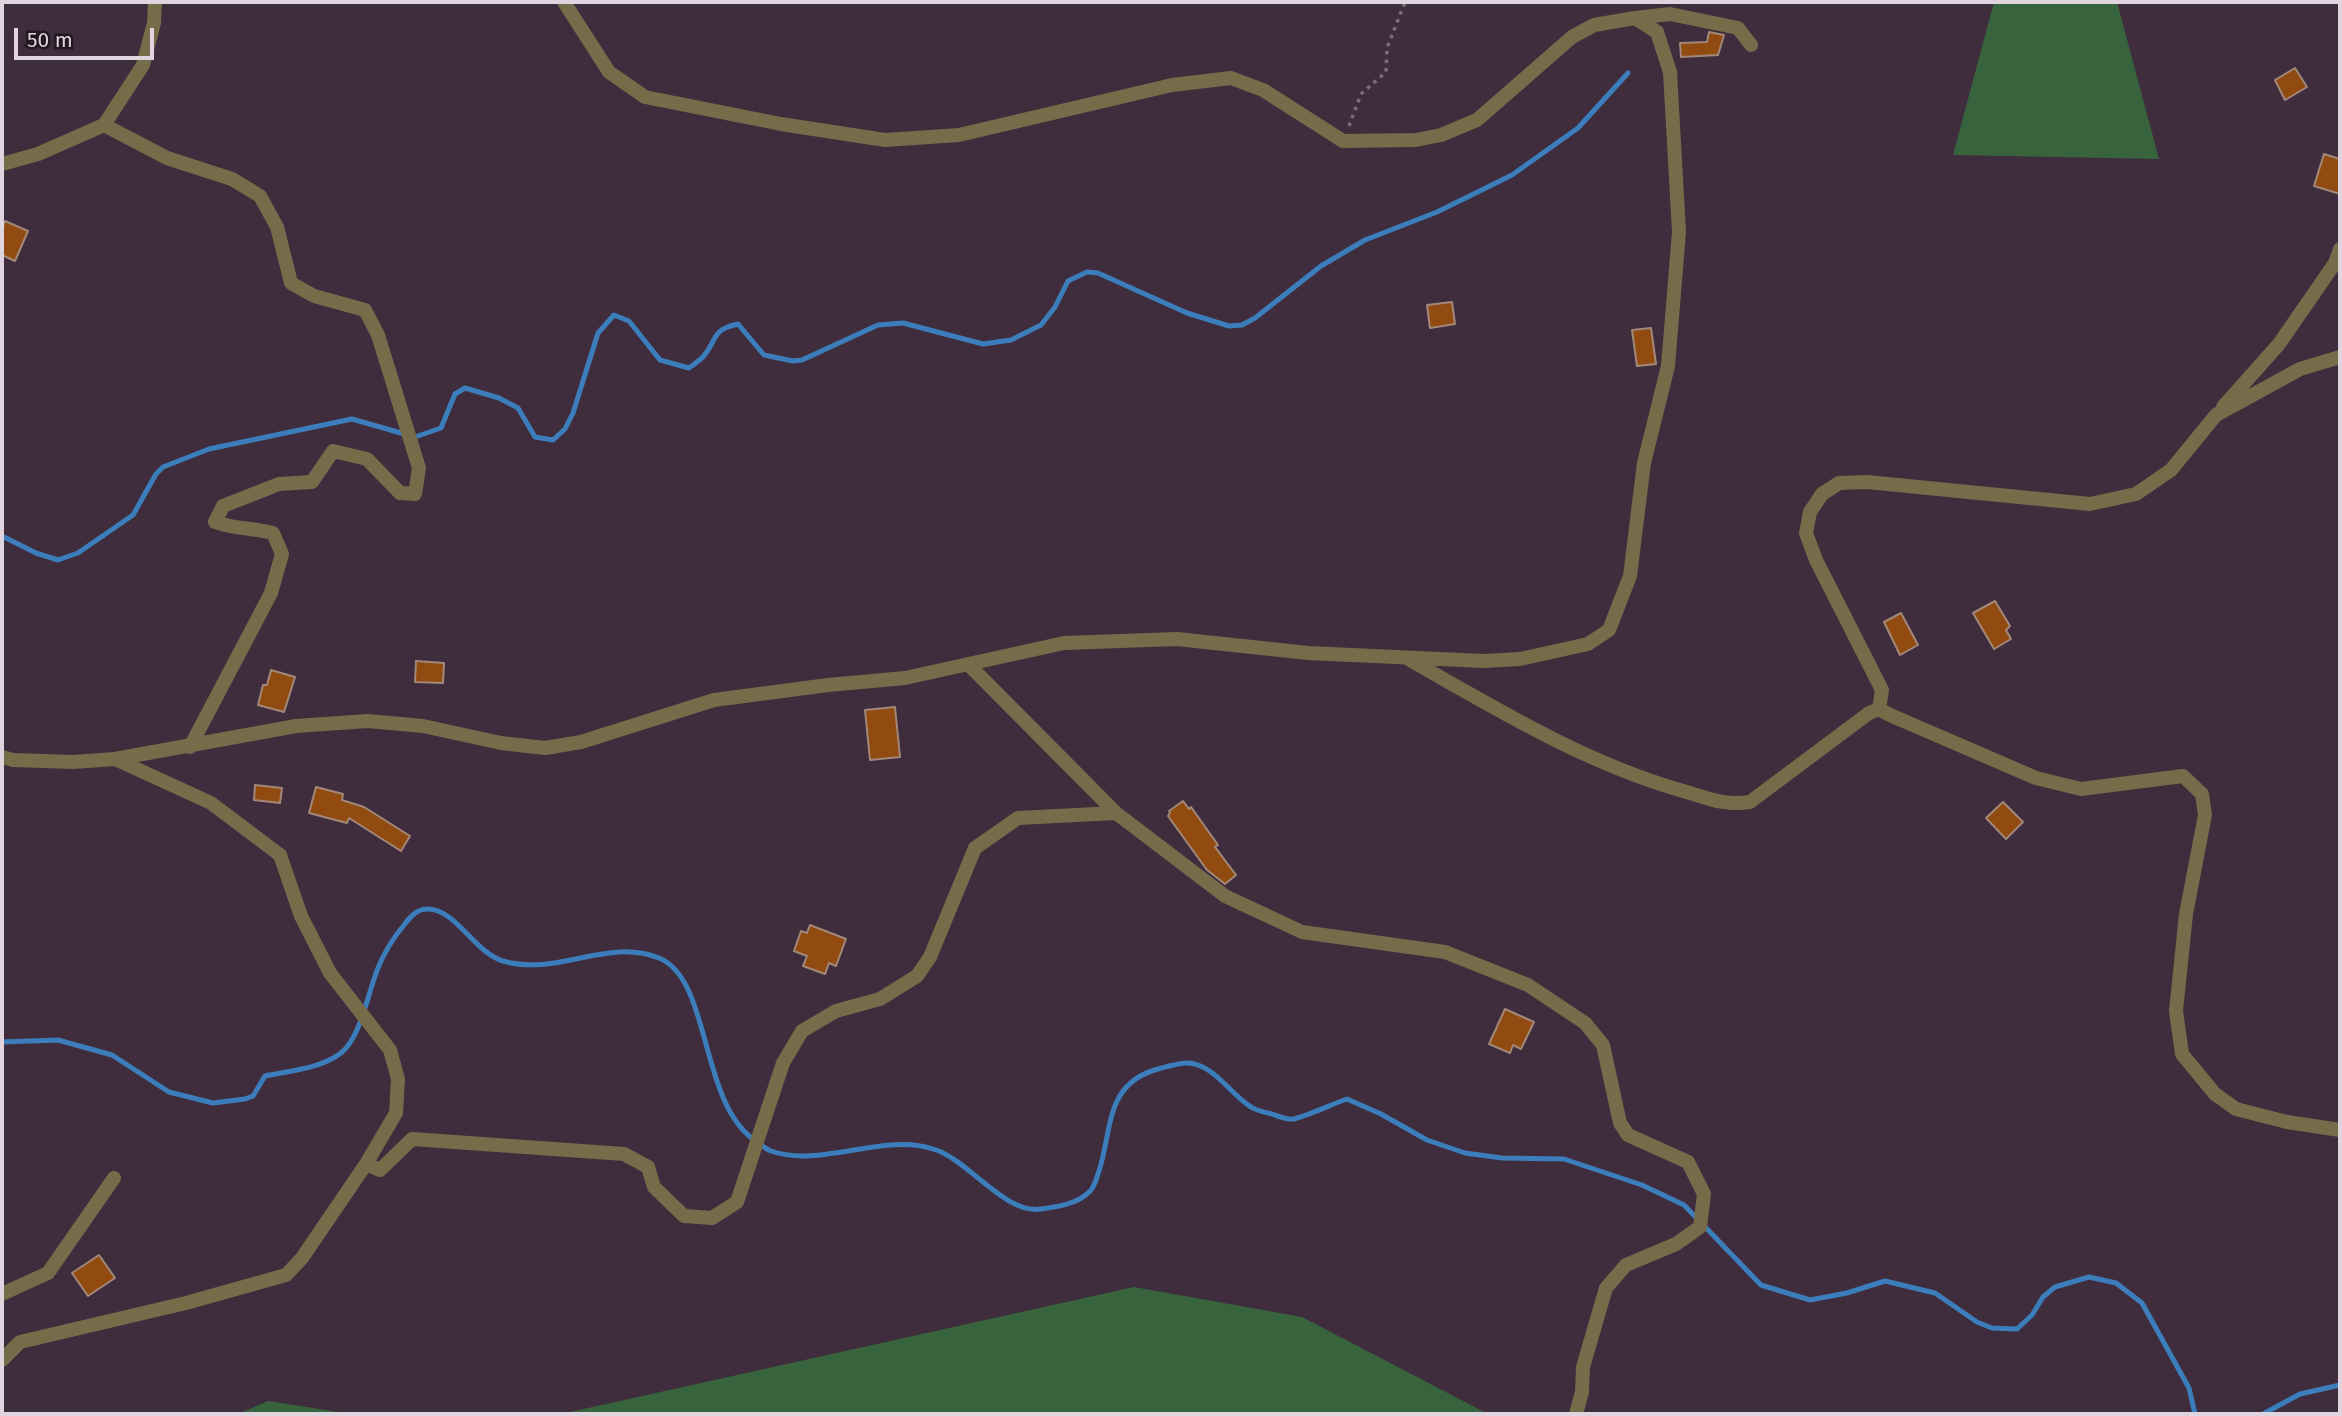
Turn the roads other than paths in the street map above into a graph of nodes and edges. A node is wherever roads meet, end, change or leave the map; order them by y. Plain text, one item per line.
1 (155, 2) edge
2 (564, 2) edge
3 (1634, 18) junction
4 (1751, 45) dead end
5 (104, 125) junction
6 (2, 164) edge
7 (2340, 249) edge
8 (2340, 357) edge
9 (2216, 415) junction
10 (1406, 657) junction
11 (968, 664) junction
12 (1879, 709) junction
13 (190, 747) junction
14 (2, 757) edge
15 (115, 759) junction
16 (1116, 813) junction
17 (2340, 1130) edge
18 (366, 1164) junction
19 (114, 1178) dead end
20 (2, 1294) edge
21 (2, 1360) edge
22 (1576, 1414) edge

1 - 5 street
2 - 3 street
3 - 4 street
3 - 10 street
5 - 6 street
5 - 13 street
7 - 9 street
8 - 9 street
9 - 12 street
10 - 11 street
10 - 12 street
11 - 13 street
11 - 16 street
12 - 17 street
13 - 15 street
14 - 15 street
15 - 18 street
16 - 18 street
16 - 22 street
18 - 21 street
19 - 20 street

